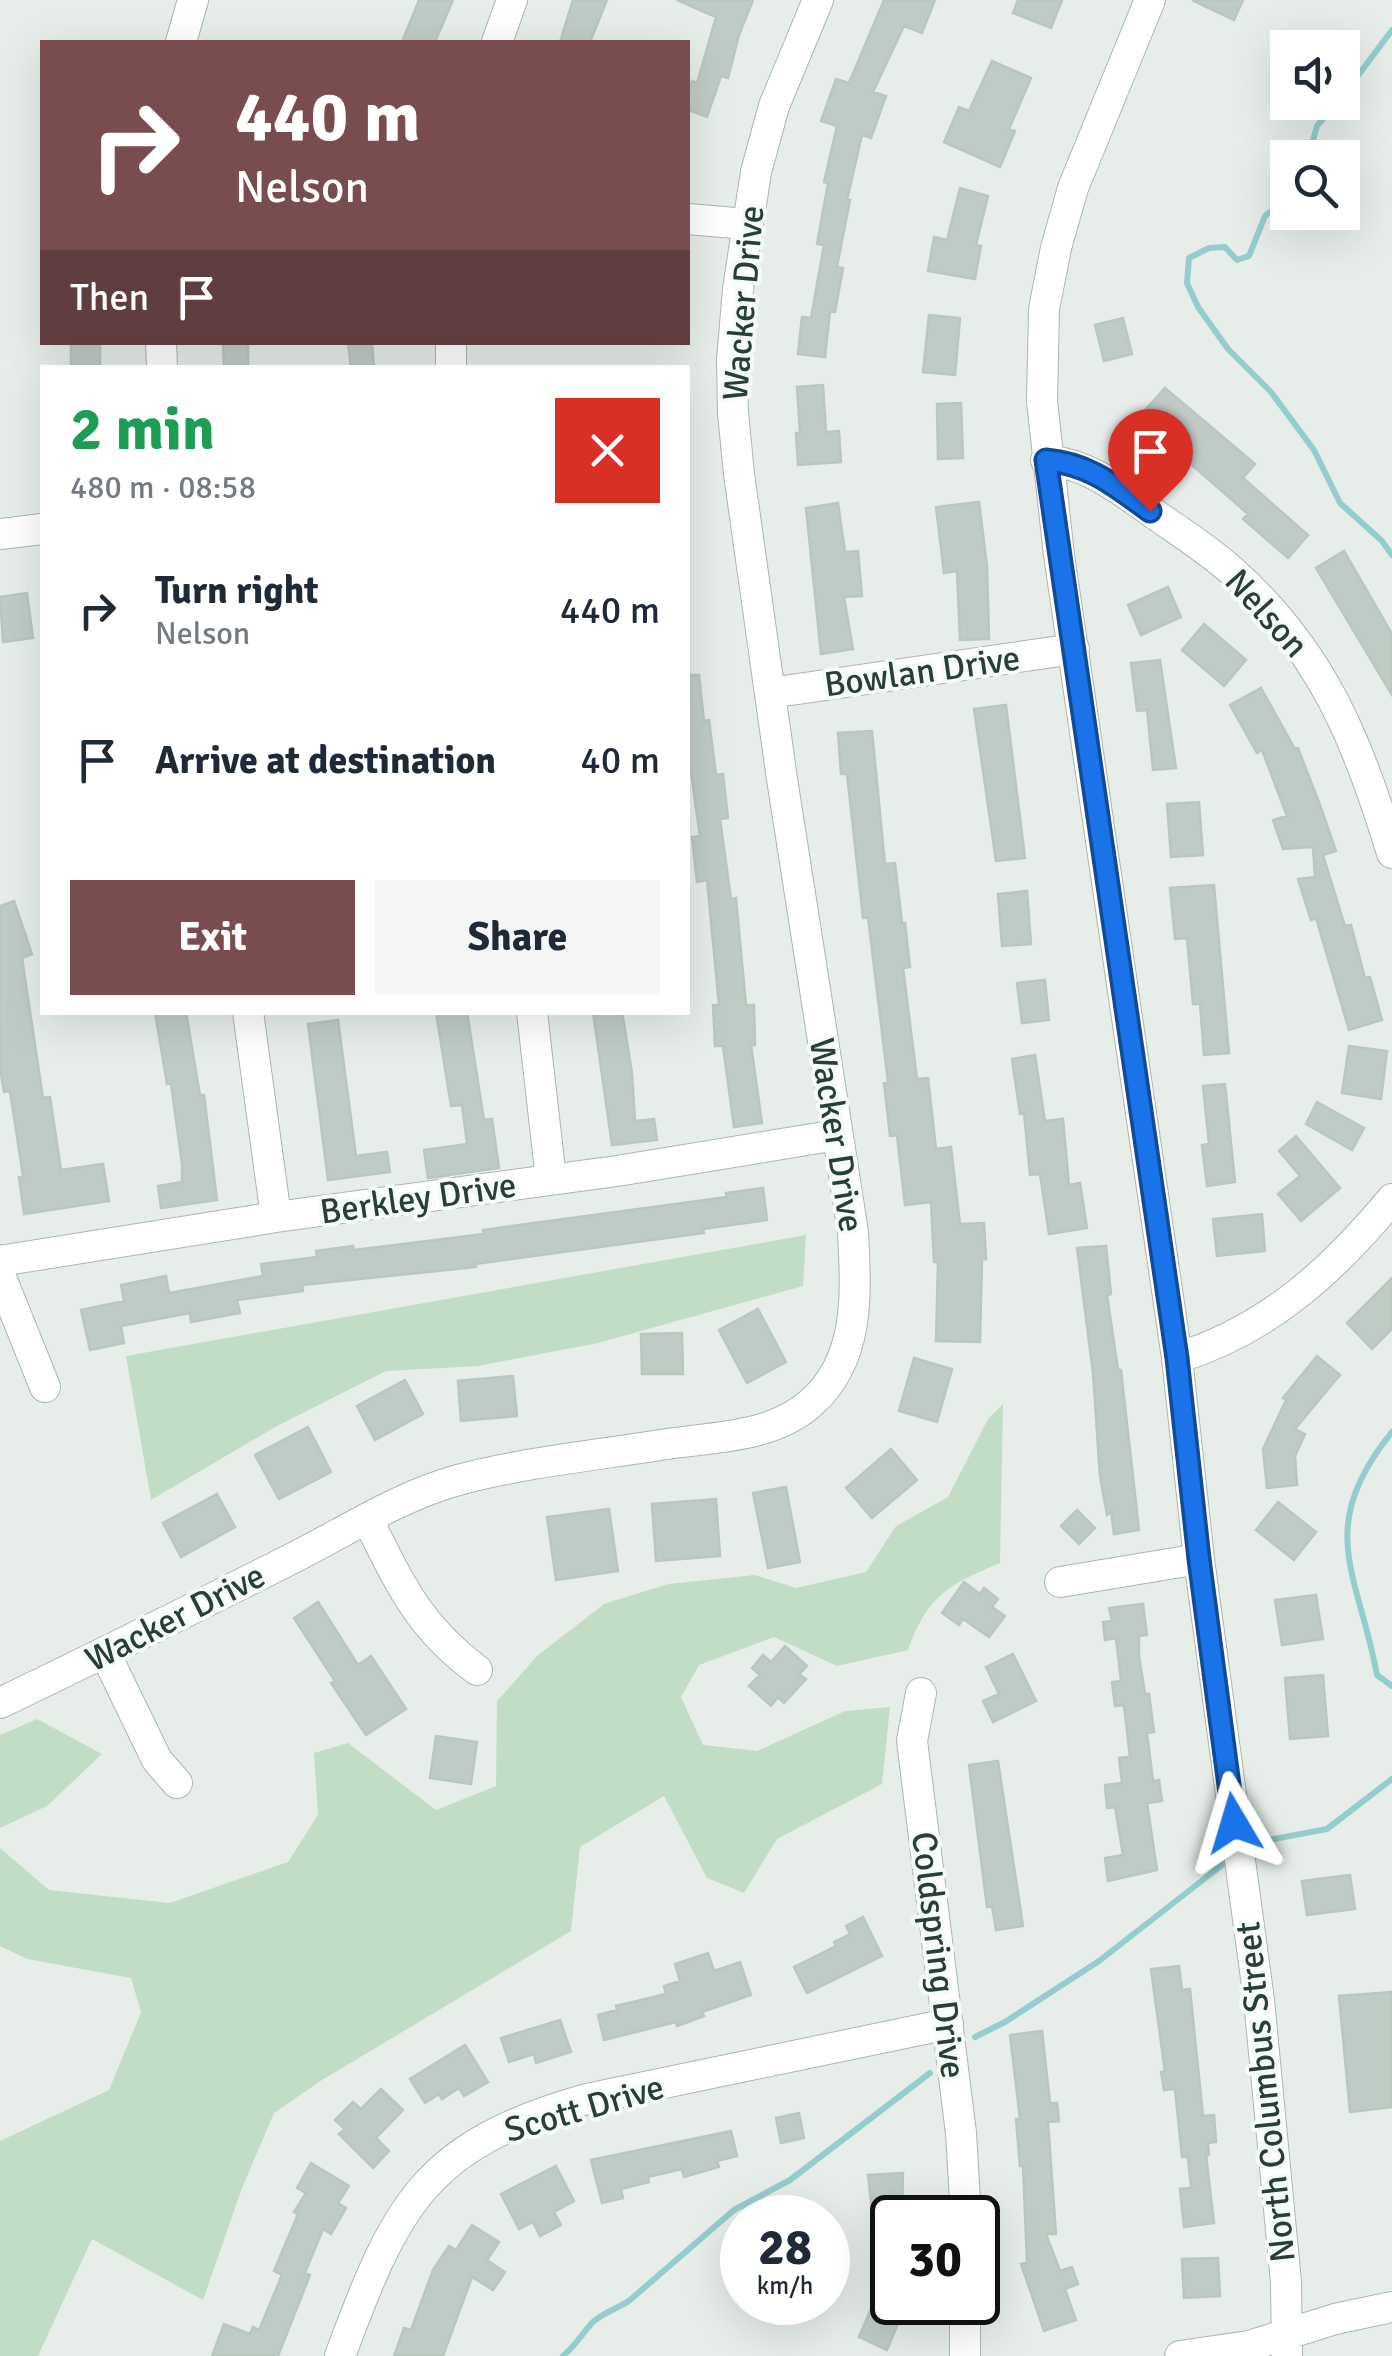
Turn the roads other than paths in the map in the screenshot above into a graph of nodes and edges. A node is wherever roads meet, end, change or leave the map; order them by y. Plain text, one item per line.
1 (193, 0) edge
2 (512, 0) edge
3 (818, 0) edge
4 (1150, 0) edge
5 (182, 40) edge
6 (499, 40) edge
7 (690, 220) edge
8 (746, 224) junction
9 (1046, 460) junction
10 (40, 529) edge
11 (0, 534) edge
12 (1074, 649) junction
13 (770, 693) junction
14 (1392, 853) edge
15 (248, 1015) edge
16 (532, 1015) edge
17 (837, 1135) junction
18 (551, 1179) junction
19 (1392, 1199) edge
20 (276, 1218) junction
21 (0, 1262) edge
22 (0, 1275) edge
23 (1177, 1358) junction
24 (45, 1386) dead end
25 (368, 1520) junction
26 (1199, 1559) junction
27 (1060, 1582) dead end
28 (105, 1653) junction
29 (477, 1670) dead end
30 (921, 1693) dead end
31 (0, 1702) edge
32 (177, 1783) dead end
33 (948, 2024) junction
34 (965, 2195) edge
35 (1392, 2307) edge
36 (965, 2325) edge
37 (1286, 2345) edge
38 (340, 2356) edge
39 (964, 2356) edge
40 (1180, 2356) edge

1 - 5 street
2 - 6 street
3 - 8 street, Wacker Drive
4 - 9 street, North Columbus Street
7 - 8 street
8 - 13 street, Wacker Drive
9 - 12 street, North Columbus Street
9 - 14 street, Nelson
10 - 11 street
12 - 13 street, Bowlan Drive
12 - 23 street, North Columbus Street
13 - 17 street, Wacker Drive
15 - 20 street
16 - 18 street
17 - 18 street, Berkley Drive
17 - 25 street, Wacker Drive
18 - 20 street, Berkley Drive
19 - 23 street
20 - 21 street, Berkley Drive
22 - 24 street
23 - 26 street, North Columbus Street
25 - 28 street, Wacker Drive
25 - 29 street
26 - 27 street
26 - 37 street, North Columbus Street
28 - 31 street, Wacker Drive
28 - 32 street
30 - 33 street, Coldspring Drive
33 - 34 street, Coldspring Drive
33 - 38 street, Scott Drive
35 - 37 street
36 - 39 street
37 - 40 street

